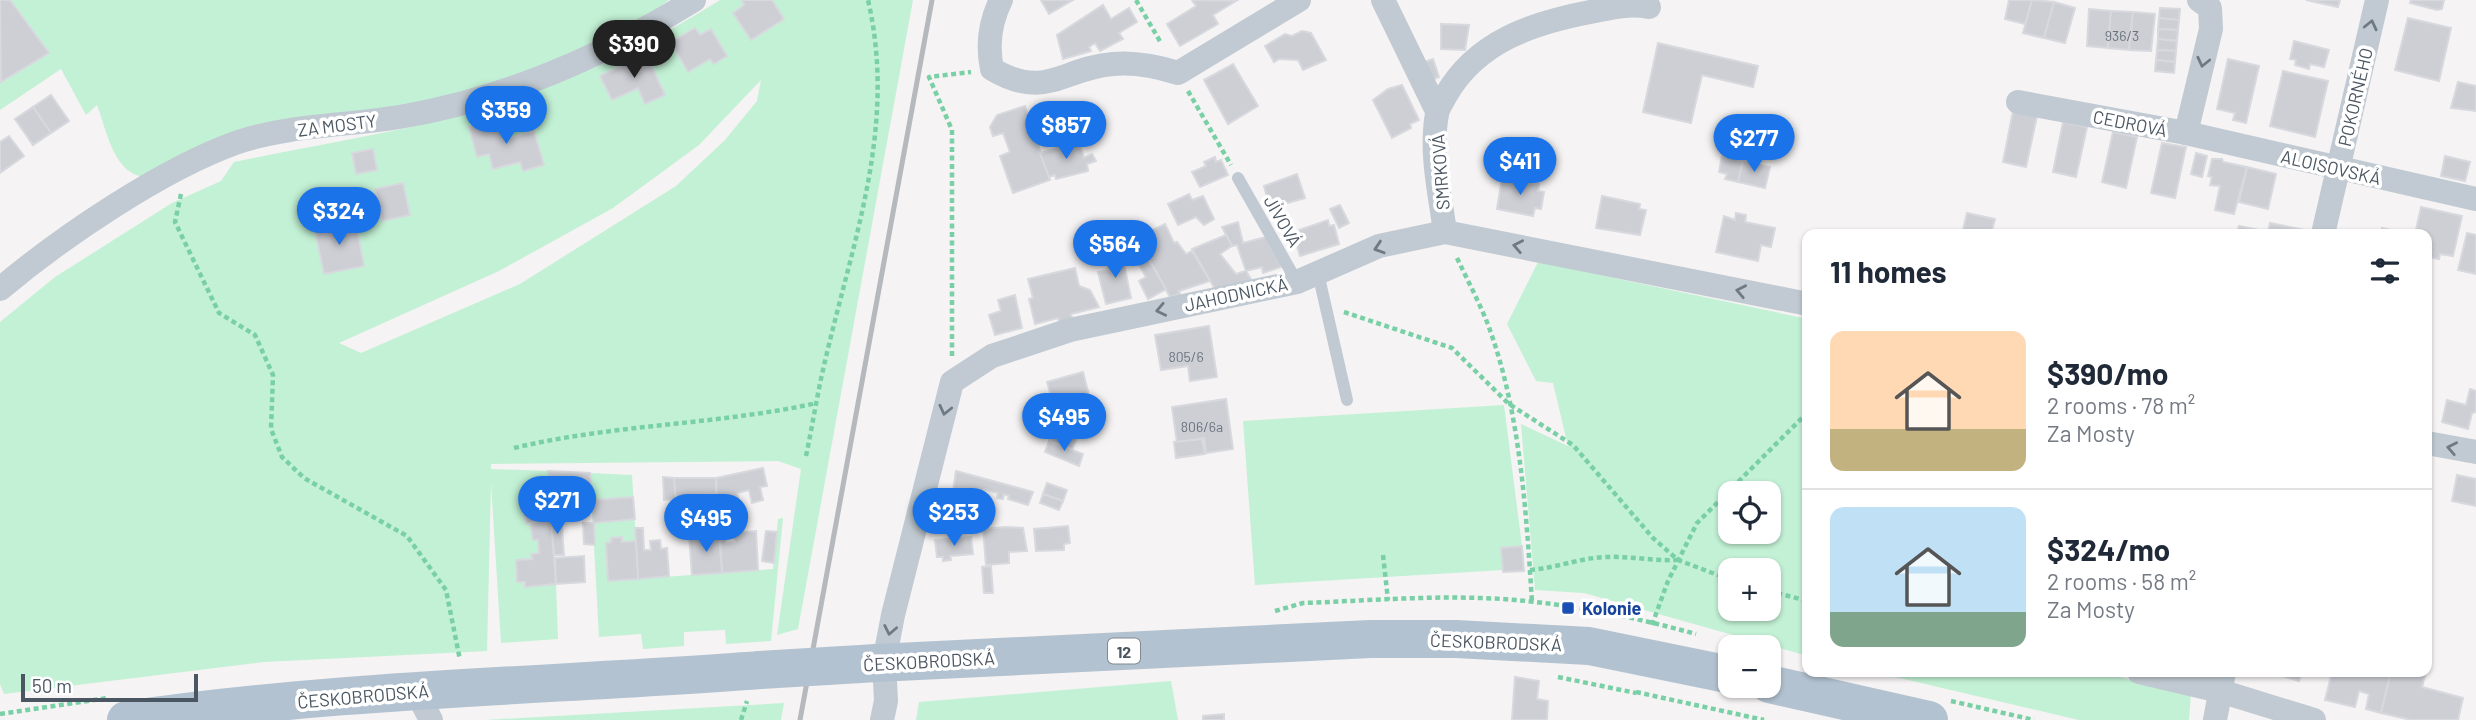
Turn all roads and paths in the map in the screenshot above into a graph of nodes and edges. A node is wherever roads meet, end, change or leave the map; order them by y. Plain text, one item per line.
1 (694, 0) edge
2 (868, 0) edge
3 (1001, 0) edge
4 (1299, 0) edge
5 (1383, 0) edge
6 (2199, 0) edge
7 (2377, 0) edge
8 (1648, 7) dead end
9 (992, 69) junction
10 (2018, 102) dead end
11 (1437, 111) junction
12 (2186, 133) junction
13 (187, 166) junction
14 (2338, 169) junction
15 (1238, 178) dead end
16 (2476, 199) edge
17 (2324, 229) edge
18 (1445, 232) junction
19 (1307, 277) junction
20 (0, 289) edge
21 (1802, 303) edge
22 (1326, 306) junction
23 (952, 382) junction
24 (1347, 400) dead end
25 (817, 403) junction
26 (1510, 404) junction
27 (1802, 418) edge
28 (2432, 444) edge
29 (514, 448) dead end
30 (2476, 452) edge
31 (806, 456) dead end
32 (1383, 555) dead end
33 (1678, 560) junction
34 (1530, 570) junction
35 (1718, 575) edge
36 (1781, 594) edge
37 (1802, 599) edge
38 (1388, 600) dead end
39 (1532, 602) dead end
40 (1653, 622) dead end
41 (881, 663) junction
42 (1718, 673) edge
43 (2185, 677) edge
44 (2222, 681) edge
45 (1781, 687) edge
46 (464, 689) junction
47 (424, 706) edge
48 (126, 720) edge
49 (882, 720) edge
50 (1929, 720) edge
51 (2215, 720) edge
52 (2314, 720) edge

1 - 13 street, ZA MOSTY
2 - 25 path
3 - 9 street
4 - 9 street
5 - 11 street
6 -> 12 street, CEDROVÁ
14 -> 7 street, POKORNÉHO
8 - 11 street, SMRKOVÁ
9 - 23 path
10 - 12 street, CEDROVÁ
11 - 18 street, SMRKOVÁ
12 - 14 street, ALOISOVSKÁ
13 - 20 street, ZA MOSTY
13 - 46 path
14 - 16 street, ALOISOVSKÁ
14 - 17 street, POKORNÉHO
15 - 19 lane, JÍVOVÁ
18 -> 19 street, JAHODNICKÁ
21 -> 18 street, JAHODNICKÁ
18 - 26 path
19 - 22 lane, JÍVOVÁ
19 -> 23 street, JAHODNICKÁ
22 - 24 lane, JÍVOVÁ
22 - 26 path
23 -> 41 street
25 - 29 path
25 - 31 path
26 - 33 path
26 - 34 path
27 - 33 path
30 -> 28 street
32 - 38 path
33 - 34 path
33 - 35 path
33 - 40 path
34 - 39 path
36 - 37 path
41 - 42 main road, ČESKOBRODSKÁ / 12
41 - 46 main road, ČESKOBRODSKÁ / 12, bridge
41 - 49 street
43 - 44 street
44 - 51 street
44 - 52 street
45 - 50 main road
46 - 47 main road, ČESKOBRODSKÁ / 12
47 - 48 main road, ČESKOBRODSKÁ / 12

